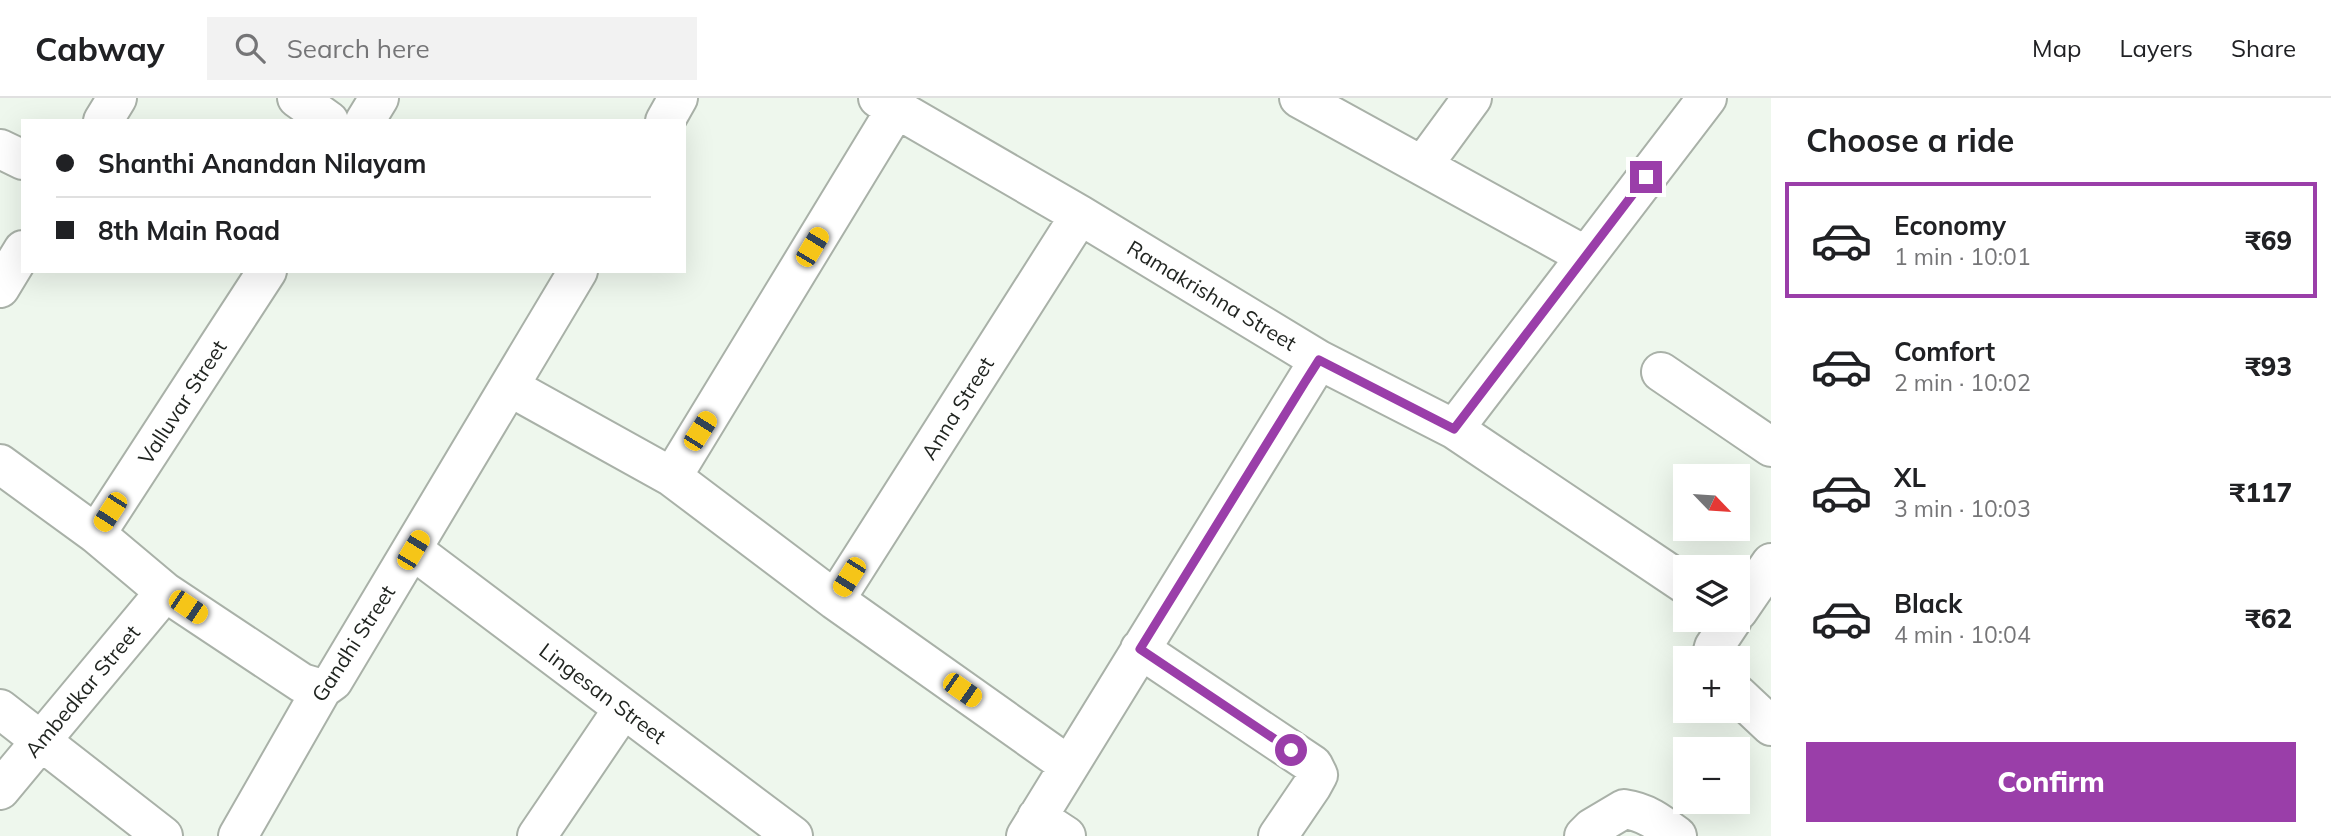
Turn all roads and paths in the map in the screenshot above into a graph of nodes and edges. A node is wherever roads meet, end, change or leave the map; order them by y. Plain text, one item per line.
1 (117, 98) edge
2 (297, 98) edge
3 (379, 98) edge
4 (678, 98) edge
5 (1299, 98) edge
6 (1472, 98) edge
7 (1707, 98) edge
8 (887, 103) edge
9 (104, 119) edge
10 (325, 119) edge
11 (366, 119) edge
12 (666, 119) edge
13 (0, 149) edge
14 (21, 159) edge
15 (1423, 165) junction
16 (1080, 215) junction
17 (21, 253) edge
18 (1586, 256) junction
19 (266, 273) edge
20 (577, 273) edge
21 (0, 288) edge
22 (1319, 360) junction
23 (1661, 372) dead end
24 (510, 387) junction
25 (1454, 429) junction
26 (1771, 447) edge
27 (0, 464) edge
28 (672, 477) junction
29 (96, 534) junction
30 (413, 550) junction
31 (1771, 563) edge
32 (1673, 576) edge
33 (165, 592) junction
34 (1750, 594) edge
35 (835, 600) junction
36 (1140, 649) junction
37 (322, 689) junction
38 (1750, 706) edge
39 (0, 709) edge
40 (623, 709) junction
41 (1771, 726) edge
42 (41, 739) junction
43 (1068, 765) junction
44 (0, 790) edge
45 (1043, 830) edge
46 (163, 836) edge
47 (238, 836) edge
48 (537, 836) edge
49 (793, 836) edge
50 (1278, 836) edge
51 (1584, 836) edge
52 (1677, 836) edge

1 - 9 street
2 - 10 street
3 - 11 street
4 - 12 street
5 - 15 street
6 - 15 street
7 - 18 street
8 - 16 street, Ramakrishna Street
8 - 28 street
13 - 14 street
15 - 18 street
16 - 22 street, Ramakrishna Street
16 - 35 street, Anna Street
17 - 21 street
18 - 25 street
19 - 29 street, Valluvar Street
20 - 24 street, Gandhi Street
22 - 25 street, Ramakrishna Street
22 - 36 street
23 - 26 street
24 - 28 street
24 - 30 street, Gandhi Street
25 - 32 street, Ramakrishna Street
27 - 29 street
28 - 35 street
29 - 33 street
30 - 37 street, Gandhi Street
30 - 40 street, Lingesan Street
31 - 34 street
33 - 37 street
33 - 42 street, Ambedkar Street
35 - 43 street
36 - 43 street
36 - 50 street
37 - 47 street, Gandhi Street
38 - 41 street
39 - 42 street
40 - 48 street
40 - 49 street, Lingesan Street
42 - 44 street, Ambedkar Street
42 - 46 street
43 - 45 street
51 - 52 street

